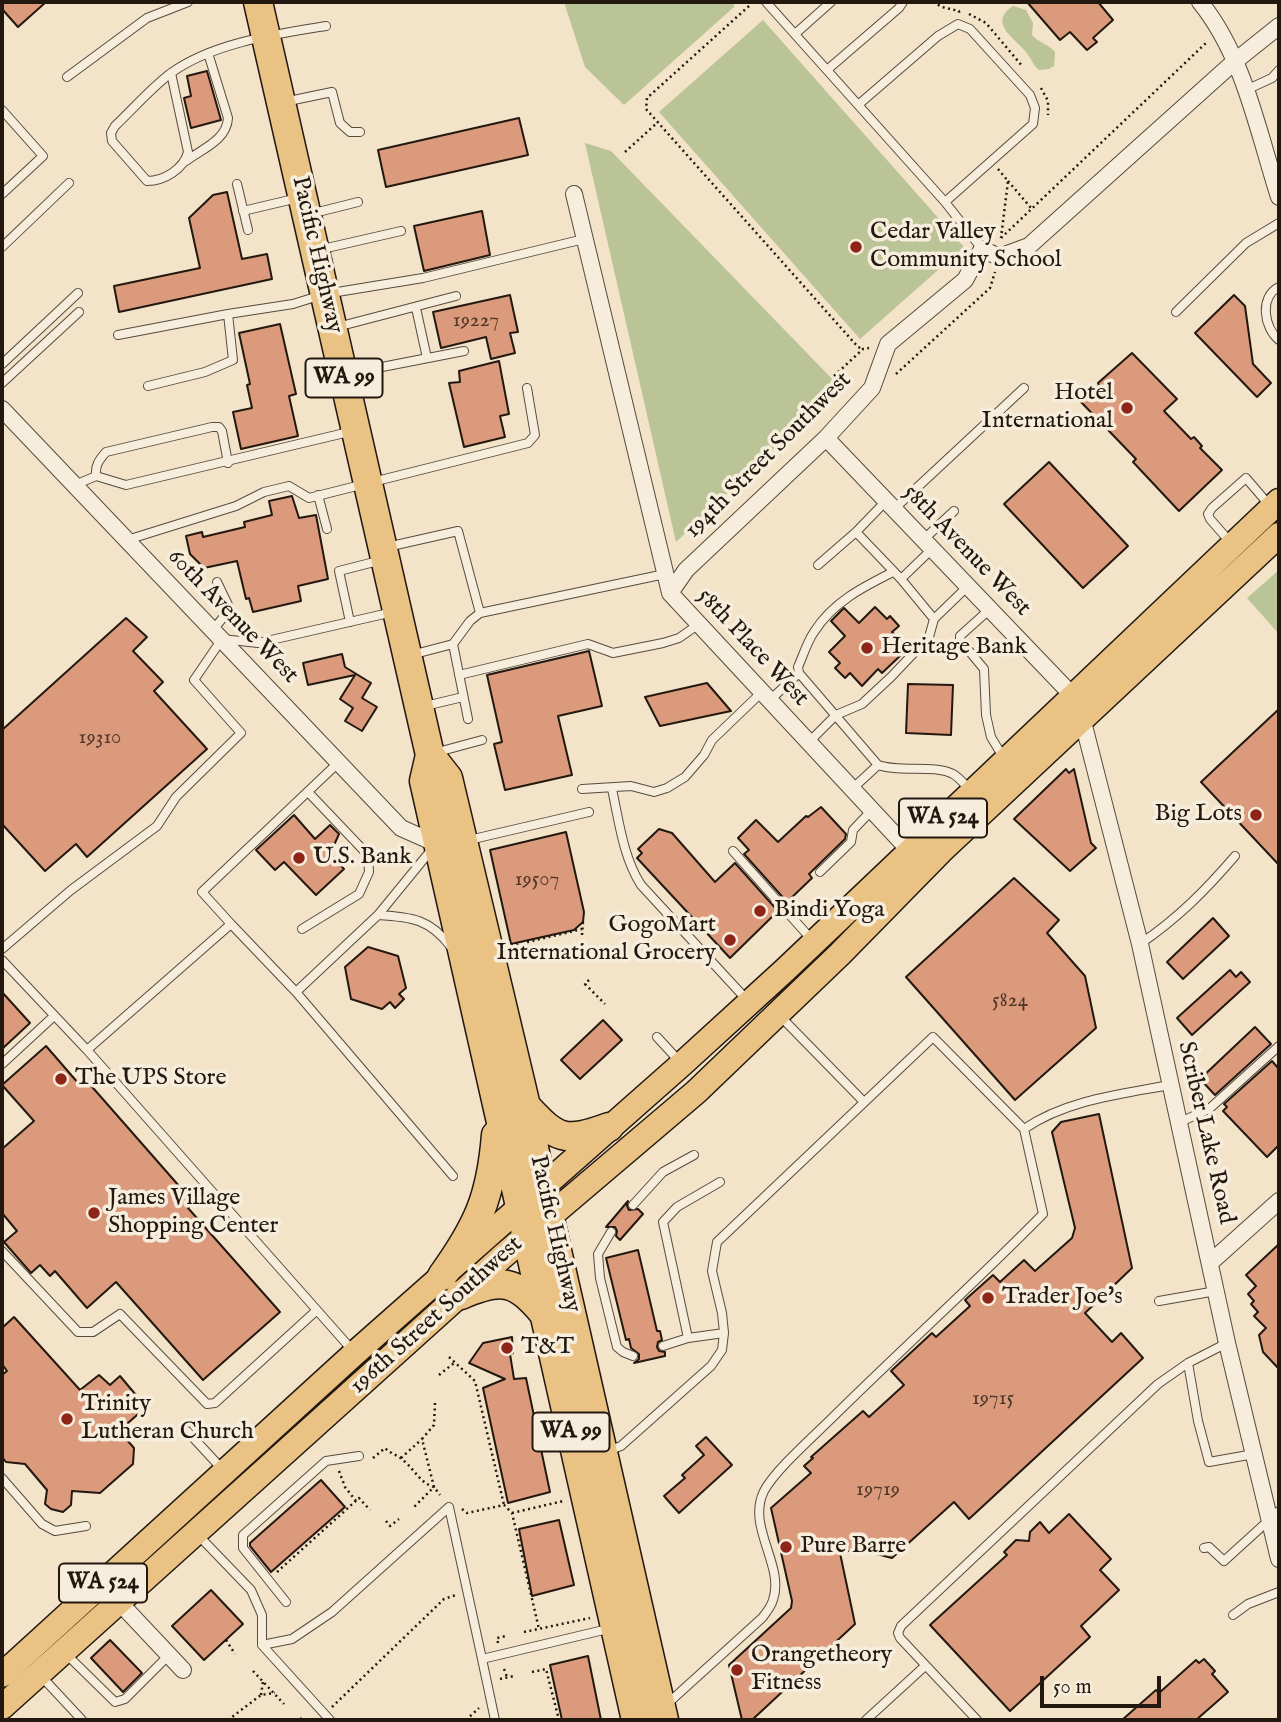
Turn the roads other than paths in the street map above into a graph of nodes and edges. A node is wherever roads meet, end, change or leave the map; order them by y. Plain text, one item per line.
1 (188, 2) edge
2 (258, 2) edge
3 (766, 2) edge
4 (831, 2) edge
5 (903, 2) edge
6 (1200, 2) edge
7 (326, 26) dead end
8 (1279, 26) edge
9 (795, 34) junction
10 (266, 36) junction
11 (208, 53) junction
12 (1234, 62) junction
13 (827, 70) junction
14 (171, 73) junction
15 (1279, 73) edge
16 (67, 77) dead end
17 (1245, 90) junction
18 (281, 103) junction
19 (858, 105) junction
20 (2, 110) edge
21 (360, 132) dead end
22 (1273, 160) edge
23 (186, 161) junction
24 (69, 183) dead end
25 (237, 184) dead end
26 (2, 194) edge
27 (574, 194) dead end
28 (1279, 197) edge
29 (358, 202) dead end
30 (945, 202) junction
31 (305, 206) junction
32 (243, 211) junction
33 (1279, 223) edge
34 (248, 230) dead end
35 (401, 231) dead end
36 (584, 239) junction
37 (2, 247) edge
38 (982, 248) junction
39 (315, 250) junction
40 (1279, 287) edge
41 (78, 293) dead end
42 (325, 294) junction
43 (456, 296) dead end
44 (416, 308) junction
45 (79, 312) dead end
46 (1176, 312) dead end
47 (228, 314) junction
48 (332, 328) junction
49 (118, 335) dead end
50 (1279, 340) edge
51 (464, 351) dead end
52 (427, 358) junction
53 (2, 364) edge
54 (343, 375) junction
55 (2, 383) edge
56 (148, 386) dead end
57 (527, 388) dead end
58 (1024, 388) dead end
59 (2, 409) edge
60 (356, 430) junction
61 (826, 438) junction
62 (228, 463) junction
63 (96, 476) junction
64 (368, 482) junction
65 (75, 485) junction
66 (318, 495) junction
67 (890, 505) junction
68 (1275, 505) edge
69 (954, 511) dead end
70 (327, 529) dead end
71 (856, 533) junction
72 (1279, 535) edge
73 (127, 540) junction
74 (928, 544) junction
75 (1233, 545) junction
76 (384, 554) junction
77 (817, 565) dead end
78 (893, 572) junction
79 (666, 574) junction
80 (901, 579) junction
81 (217, 582) dead end
82 (968, 586) junction
83 (670, 593) junction
84 (990, 609) junction
85 (397, 611) junction
86 (480, 613) junction
87 (934, 620) junction
88 (350, 622) junction
89 (699, 624) junction
90 (217, 634) junction
91 (453, 644) junction
92 (407, 656) junction
93 (799, 673) junction
94 (458, 675) junction
95 (766, 696) junction
96 (463, 697) junction
97 (419, 707) junction
98 (1077, 707) junction
99 (836, 715) junction
100 (468, 719) dead end
101 (482, 740) dead end
102 (809, 742) junction
103 (430, 755) junction
104 (1005, 760) junction
105 (339, 762) junction
106 (878, 765) junction
107 (582, 789) dead end
108 (612, 789) junction
109 (852, 789) junction
110 (971, 791) junction
111 (308, 792) junction
112 (872, 810) junction
113 (589, 812) dead end
114 (450, 843) junction
115 (909, 850) junction
116 (733, 851) dead end
117 (1234, 856) dead end
118 (820, 872) dead end
119 (903, 890) junction
120 (378, 915) junction
121 (231, 924) junction
122 (302, 929) dead end
123 (814, 942) junction
124 (1140, 944) junction
125 (2, 949) edge
126 (2, 960) edge
127 (466, 966) junction
128 (785, 970) junction
129 (296, 992) junction
130 (749, 1003) junction
131 (778, 1014) junction
132 (54, 1016) junction
133 (657, 1037) dead end
134 (1279, 1046) edge
135 (87, 1050) junction
136 (2, 1064) edge
137 (682, 1064) junction
138 (1170, 1085) junction
139 (864, 1102) junction
140 (498, 1104) junction
141 (526, 1105) junction
142 (1178, 1123) junction
143 (608, 1128) junction
144 (1024, 1129) junction
145 (694, 1155) dead end
146 (453, 1176) dead end
147 (720, 1182) dead end
148 (543, 1186) junction
149 (1279, 1201) edge
150 (633, 1205) dead end
151 (520, 1206) junction
152 (549, 1216) junction
153 (611, 1232) dead end
154 (527, 1236) junction
155 (2, 1251) edge
156 (1211, 1262) junction
157 (451, 1285) junction
158 (1216, 1291) junction
159 (1159, 1301) dead end
160 (317, 1310) junction
161 (544, 1314) junction
162 (724, 1333) junction
163 (688, 1338) junction
164 (1227, 1343) junction
165 (663, 1346) dead end
166 (355, 1353) junction
167 (633, 1356) dead end
168 (1188, 1363) junction
169 (333, 1410) junction
170 (187, 1431) dead end
171 (603, 1452) junction
172 (1255, 1454) junction
173 (359, 1456) dead end
174 (225, 1472) junction
175 (2, 1478) edge
176 (192, 1502) junction
177 (1274, 1515) edge
178 (86, 1526) dead end
179 (196, 1532) junction
180 (1277, 1539) edge
181 (1204, 1548) dead end
182 (1279, 1559) edge
183 (122, 1566) junction
184 (1279, 1591) edge
185 (119, 1602) junction
186 (286, 1602) dead end
187 (1233, 1615) dead end
188 (603, 1622) junction
189 (262, 1645) junction
190 (64, 1651) junction
191 (169, 1655) junction
192 (482, 1659) junction
193 (925, 1666) junction
194 (183, 1670) dead end
195 (40, 1674) junction
196 (2, 1675) edge
197 (4, 1712) edge
198 (654, 1717) edge
199 (82, 1720) edge
200 (330, 1720) edge
201 (495, 1720) edge
202 (866, 1720) edge
203 (976, 1720) edge

1 - 16 lane
2 - 10 highway, Pacific Highway / WA 99
3 - 9 lane
4 - 9 lane
5 - 13 lane
6 - 12 street
7 - 10 lane
8 - 12 street
9 - 13 lane
10 - 11 lane
10 - 18 highway, Pacific Highway / WA 99
11 - 14 lane
11 - 23 lane
12 - 17 street
12 - 38 street
13 - 19 lane
14 - 23 lane
14 - 23 lane
15 - 17 lane
17 - 22 street
18 - 21 lane
18 - 31 highway, Pacific Highway / WA 99
19 - 30 lane
19 - 30 lane
20 - 26 lane
22 - 28 street
24 - 37 lane
25 - 32 lane
27 - 36 street, 58th Place West
29 - 31 lane
30 - 38 lane
31 - 32 lane
31 - 39 highway, Pacific Highway / WA 99
32 - 34 lane
33 - 46 lane
35 - 39 lane
36 - 42 lane
36 - 79 street, 58th Place West
38 - 61 street, 194th Street Southwest
39 - 42 highway, Pacific Highway / WA 99
40 - 50 lane
41 - 53 lane
42 - 47 lane
42 - 48 highway, Pacific Highway / WA 99
43 - 44 lane
44 - 48 lane
44 - 52 lane
45 - 55 lane
47 - 49 lane
47 - 56 lane
48 - 54 highway, Pacific Highway / WA 99
51 - 52 lane
52 - 54 lane
54 - 60 highway, Pacific Highway / WA 99
57 - 64 lane
58 - 67 lane
59 - 65 street, 60th Avenue West
60 - 62 lane
60 - 64 highway, Pacific Highway / WA 99
61 - 67 street, 58th Avenue West
61 - 83 street, 194th Street Southwest
62 - 63 lane
62 - 63 lane
63 - 65 lane
64 - 66 lane
64 - 76 highway, Pacific Highway / WA 99
65 - 73 street, 60th Avenue West
66 - 70 lane
66 - 73 lane
67 - 71 lane
67 - 74 street, 58th Avenue West
68 - 75 main road, 196th Street Southwest / WA 524
68 - 75 lane
69 - 74 lane
71 - 77 lane
71 - 78 lane
72 - 98 main road, 196th Street Southwest
73 - 90 street, 60th Avenue West
74 - 80 lane
74 - 82 street, 58th Avenue West
75 - 98 main road, 196th Street Southwest / WA 524
76 - 85 highway, Pacific Highway / WA 99
76 - 86 lane
76 - 88 lane
78 - 80 lane
78 - 93 lane
79 - 83 street, 58th Place West
79 - 86 lane
80 - 87 lane
81 - 90 lane
82 - 84 street, 58th Avenue West
82 - 87 lane
83 - 89 street, 58th Place West
84 - 98 street, 58th Avenue West
84 - 104 lane
85 - 88 lane
85 - 92 highway, Pacific Highway / WA 99
86 - 91 lane
87 - 99 lane
88 - 90 lane
89 - 94 lane
89 - 95 street, 58th Place West
90 - 105 street, 60th Avenue West
90 - 125 lane
91 - 92 lane
91 - 94 lane
92 - 97 highway, Pacific Highway / WA 99
93 - 95 lane
93 - 99 lane
94 - 96 lane
95 - 102 street, 58th Place West
95 - 108 lane
96 - 97 lane
96 - 100 lane
97 - 103 highway, Pacific Highway / WA 99
98 - 104 main road, 196th Street Southwest / WA 524
98 - 119 main road, 196th Street Southwest
98 - 124 street, Scriber Lake Road
99 - 102 lane
99 - 106 lane
101 - 103 lane
102 - 109 street, 58th Place West
103 - 114 highway, Pacific Highway / WA 99
104 - 110 main road, 196th Street Southwest / WA 524
105 - 111 lane
105 - 114 street, 60th Avenue West
106 - 109 lane
106 - 110 lane
107 - 108 lane
108 - 130 lane
109 - 112 street, 58th Place West
110 - 115 main road, 196th Street Southwest / WA 524
111 - 121 lane
111 - 122 lane
112 - 115 street, 58th Place West
112 - 118 lane
113 - 114 lane
114 - 120 lane
114 - 127 highway, Pacific Highway / WA 99
114 - 141 highway, Pacific Highway / WA 99
115 - 119 main road
115 - 123 main road, 196th Street Southwest / WA 524
116 - 123 lane
117 - 124 lane
119 - 131 main road, 196th Street Southwest
120 - 127 lane
120 - 129 lane
121 - 129 lane
121 - 135 lane
123 - 128 main road, 196th Street Southwest / WA 524
124 - 138 street, Scriber Lake Road
126 - 132 lane
127 - 140 highway, Pacific Highway / WA 99
128 - 130 main road, 196th Street Southwest / WA 524
128 - 131 main road
129 - 146 lane
130 - 137 main road, 196th Street Southwest / WA 524
131 - 139 lane
131 - 152 main road, 196th Street Southwest
132 - 135 lane
132 - 136 lane
133 - 137 lane
134 - 142 lane
135 - 160 lane
137 - 143 main road, 196th Street Southwest / WA 524
138 - 142 street, Scriber Lake Road
138 - 144 lane
139 - 144 lane
139 - 162 lane
140 - 151 highway, Pacific Highway / WA 99
140 - 157 highway
141 - 143 highway
141 - 148 highway, Pacific Highway / WA 99
142 - 156 street, Scriber Lake Road
143 - 148 main road, 196th Street Southwest / WA 524
144 - 198 lane
145 - 150 lane
147 - 163 lane
148 - 151 main road, 196th Street Southwest / WA 524
148 - 152 highway, Pacific Highway / WA 99
149 - 156 street
151 - 154 highway, Pacific Highway / WA 99
151 - 157 main road, 196th Street Southwest / WA 524
152 - 154 main road, 196th Street Southwest
152 - 171 highway, Pacific Highway / WA 99
153 - 167 lane
154 - 157 main road, 196th Street Southwest
154 - 161 highway, Pacific Highway / WA 99
155 - 160 lane
156 - 158 street, Scriber Lake Road
157 - 161 highway
157 - 166 main road, 196th Street Southwest / WA 524
157 - 169 main road, 196th Street Southwest
158 - 159 lane
158 - 164 street, Scriber Lake Road
160 - 166 lane
161 - 188 highway, Pacific Highway / WA 99
162 - 163 lane
162 - 171 lane
163 - 165 lane
164 - 168 lane
164 - 172 street, Scriber Lake Road
166 - 169 main road
166 - 174 main road, 196th Street Southwest / WA 524
168 - 172 lane
168 - 193 lane
169 - 179 main road, 196th Street Southwest
170 - 174 lane
171 - 198 highway, Pacific Highway / WA 99
172 - 177 street, Scriber Lake Road
173 - 186 lane
174 - 176 main road, 196th Street Southwest / WA 524
175 - 178 lane
176 - 179 main road
176 - 183 main road, 196th Street Southwest / WA 524
177 - 180 street, Scriber Lake Road
177 - 181 lane
179 - 185 main road, 196th Street Southwest
179 - 189 lane
180 - 182 street, Scriber Lake Road
183 - 185 main road
183 - 196 main road, 196th Street Southwest / WA 524
184 - 187 lane
185 - 190 main road, 196th Street Southwest
185 - 191 street
188 - 192 lane
188 - 198 highway, Pacific Highway / WA 99
189 - 192 lane
189 - 200 lane
190 - 191 lane
190 - 195 main road, 196th Street Southwest
191 - 194 street
192 - 201 lane
193 - 202 lane
193 - 203 lane
195 - 197 main road, 196th Street Southwest
195 - 199 lane

